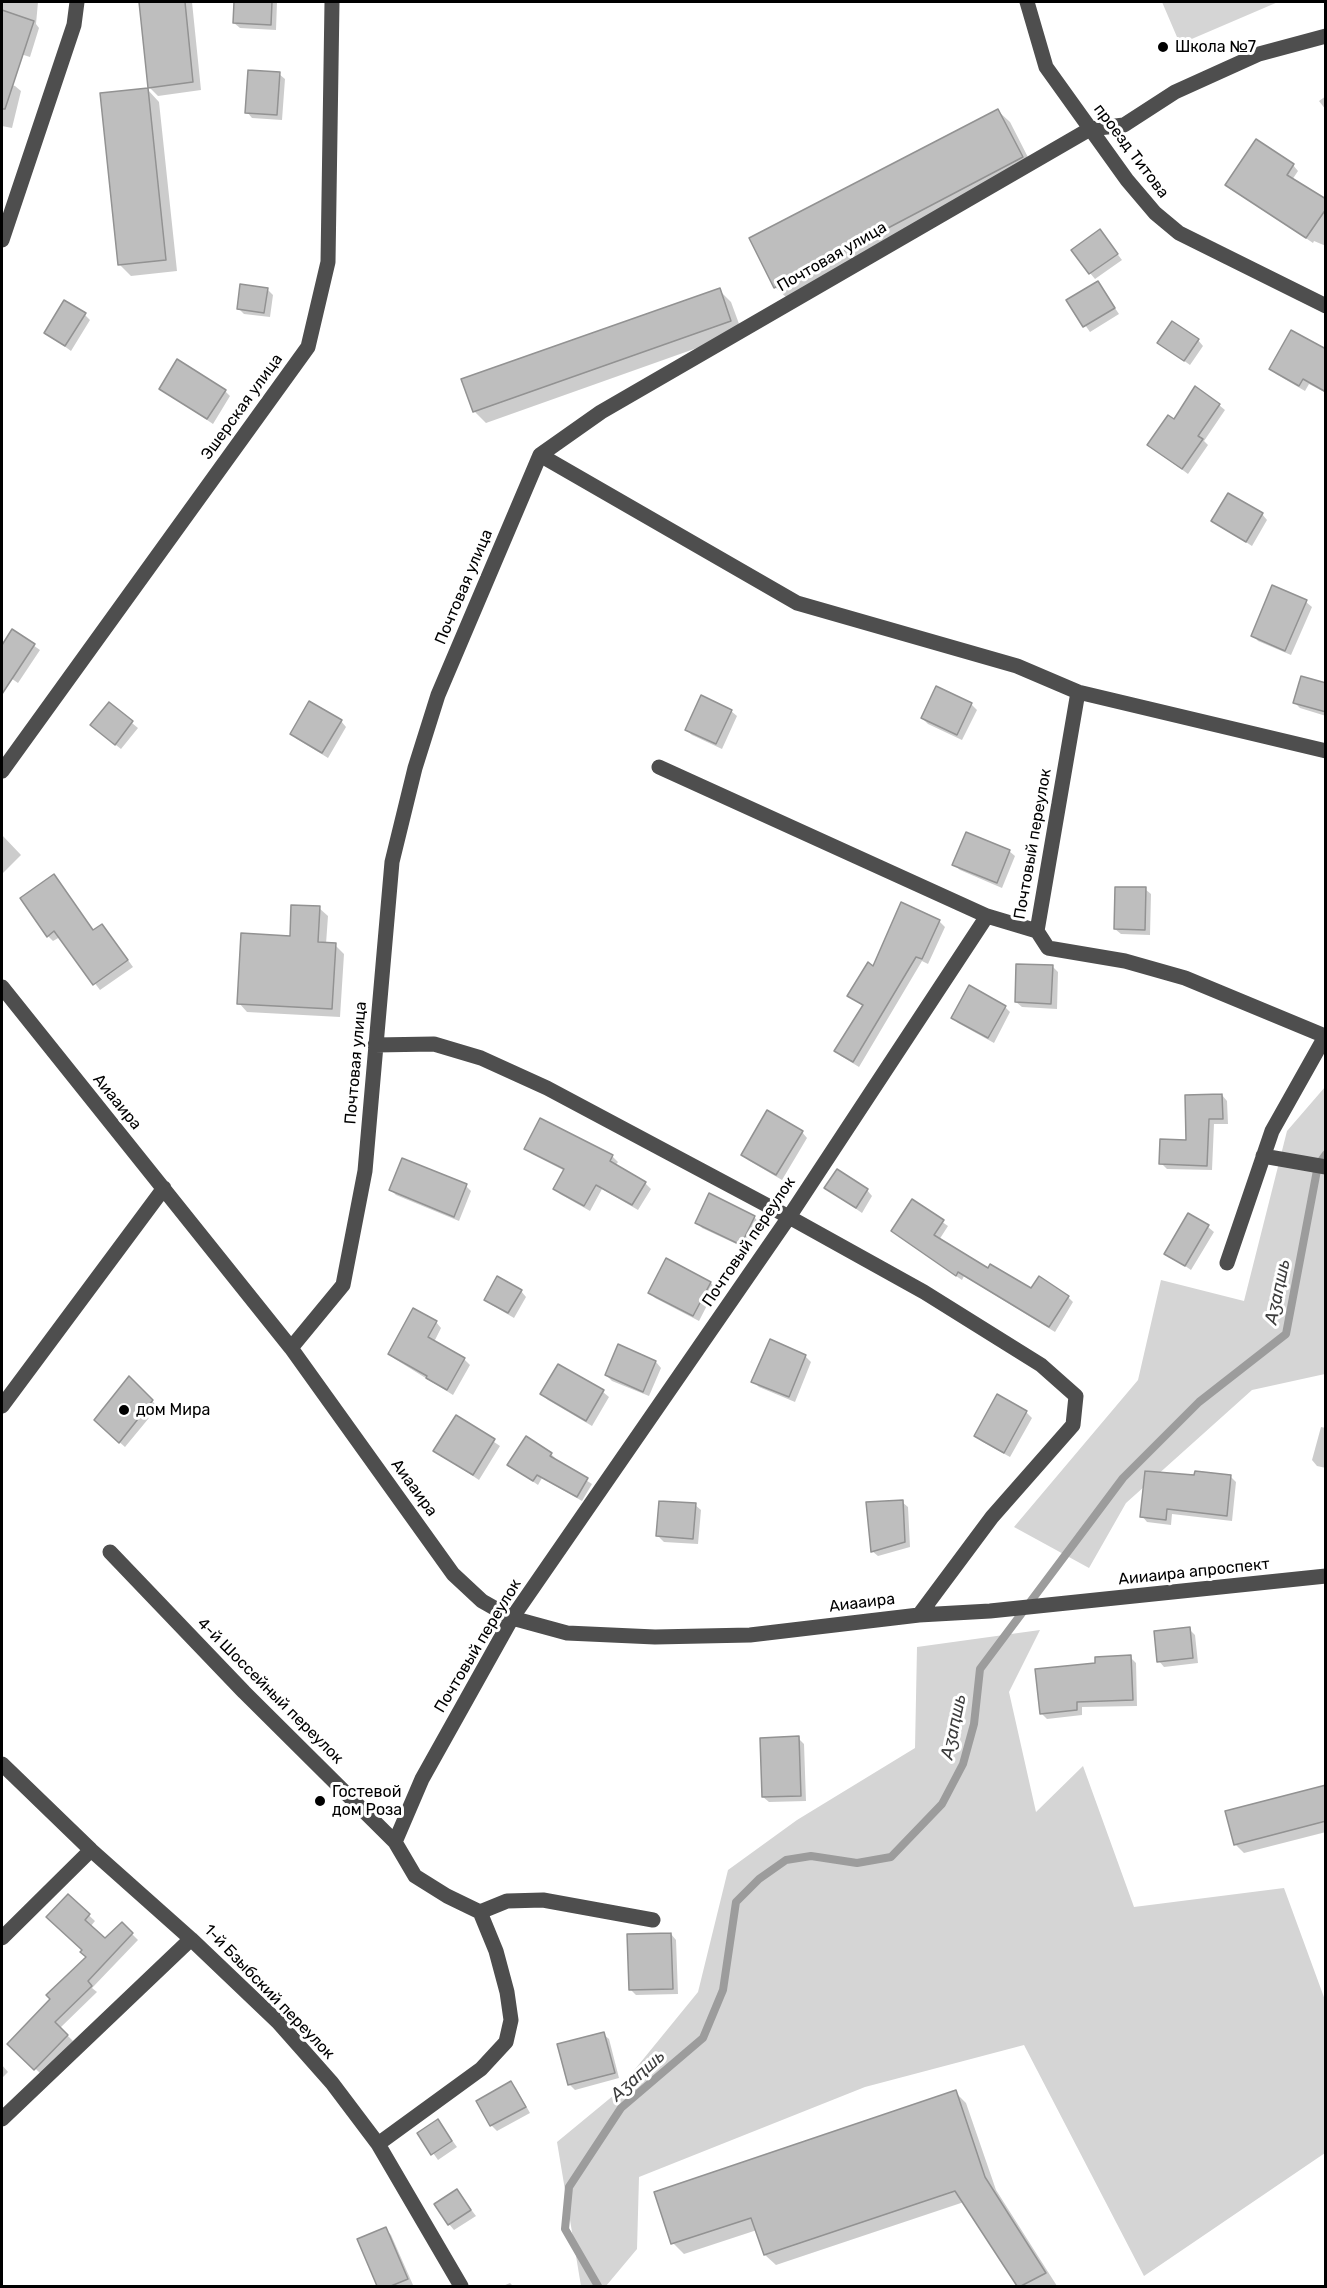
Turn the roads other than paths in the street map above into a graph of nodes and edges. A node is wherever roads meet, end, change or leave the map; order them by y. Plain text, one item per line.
1 (77, 2) edge
2 (332, 2) edge
3 (1027, 2) edge
4 (1326, 36) edge
5 (1090, 129) junction
6 (2, 240) edge
7 (1326, 306) edge
8 (540, 455) junction
9 (1078, 692) junction
10 (1326, 751) edge
11 (659, 767) dead end
12 (2, 771) edge
13 (987, 916) junction
14 (1037, 931) junction
15 (2, 987) edge
16 (1325, 1035) edge
17 (375, 1045) junction
18 (1263, 1156) junction
19 (1326, 1167) edge
20 (164, 1188) junction
21 (789, 1217) junction
22 (1227, 1263) dead end
23 (291, 1348) junction
24 (2, 1406) edge
25 (110, 1552) dead end
26 (1326, 1576) edge
27 (990, 1611) joint
28 (919, 1615) junction
29 (512, 1618) junction
30 (2, 1764) edge
31 (395, 1842) junction
32 (91, 1850) junction
33 (480, 1912) junction
34 (653, 1920) dead end
35 (2, 1938) edge
36 (191, 1939) junction
37 (2, 2119) edge
38 (378, 2144) junction
39 (461, 2286) edge

1 - 6 street
2 - 12 street, Эшерская улица
3 - 5 street, проезд Титова
4 - 5 street
5 - 7 street, проезд Титова
5 - 8 street, Почтовая улица
8 - 9 street
8 - 17 street, Почтовая улица
9 - 10 street
9 - 14 street, Почтовый переулок
11 - 13 street
13 - 14 street, Почтовый переулок
13 - 21 street, Почтовый переулок
14 - 16 street
15 - 20 street, Аиааира
16 - 18 street
17 - 21 street
17 - 23 street, Почтовая улица
18 - 19 street
18 - 22 street
20 - 23 street, Аиааира
20 - 24 street
21 - 28 street
21 - 29 street, Почтовый переулок
23 - 29 street, Аиааира
25 - 31 street, 4-й Шоссейный переулок
26 - 27 street, Аииаира апроспект
27 - 28 street, Аиааира
28 - 29 street, Аиааира
29 - 31 street, Почтовый переулок
30 - 32 street, 1-й Бзыбский переулок
31 - 33 street, 4-й Шоссейный переулок
32 - 35 street
32 - 36 street, 1-й Бзыбский переулок
33 - 34 street
33 - 38 street
36 - 37 street
36 - 38 street, 1-й Бзыбский переулок
38 - 39 street, 1-й Бзыбский переулок

